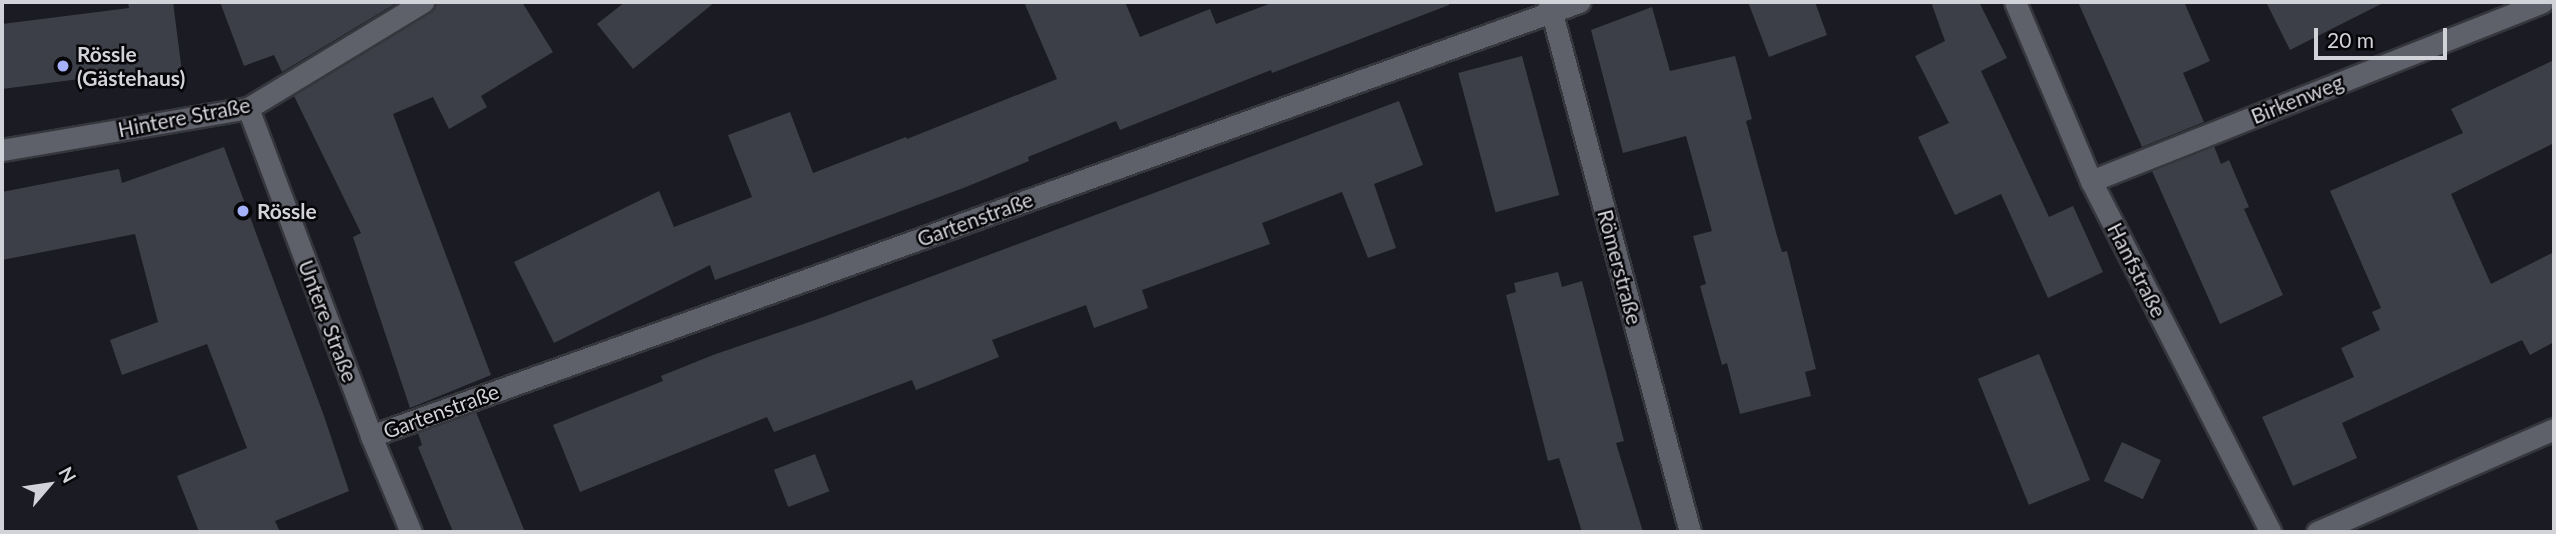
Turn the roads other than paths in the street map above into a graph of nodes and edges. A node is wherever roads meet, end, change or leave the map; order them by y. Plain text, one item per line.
1 (423, 2) edge
2 (1579, 2) edge
3 (2015, 2) edge
4 (2542, 2) edge
5 (1551, 7) edge
6 (248, 108) junction
7 (2, 149) edge
8 (2091, 181) junction
9 (2554, 429) edge
10 (371, 436) junction
11 (411, 532) edge
12 (1690, 532) edge
13 (2271, 532) edge
14 (2317, 532) edge

1 - 6 street, Hintere Straße
2 - 5 street, Gartenstraße
3 - 8 street, Hanfstraße
4 - 8 street, Birkenweg
5 - 10 street, Gartenstraße
5 - 12 street, Römerstraße
6 - 7 street, Hintere Straße
6 - 10 street, Untere Straße
8 - 13 street, Hanfstraße
9 - 14 street
10 - 11 street, Untere Straße

